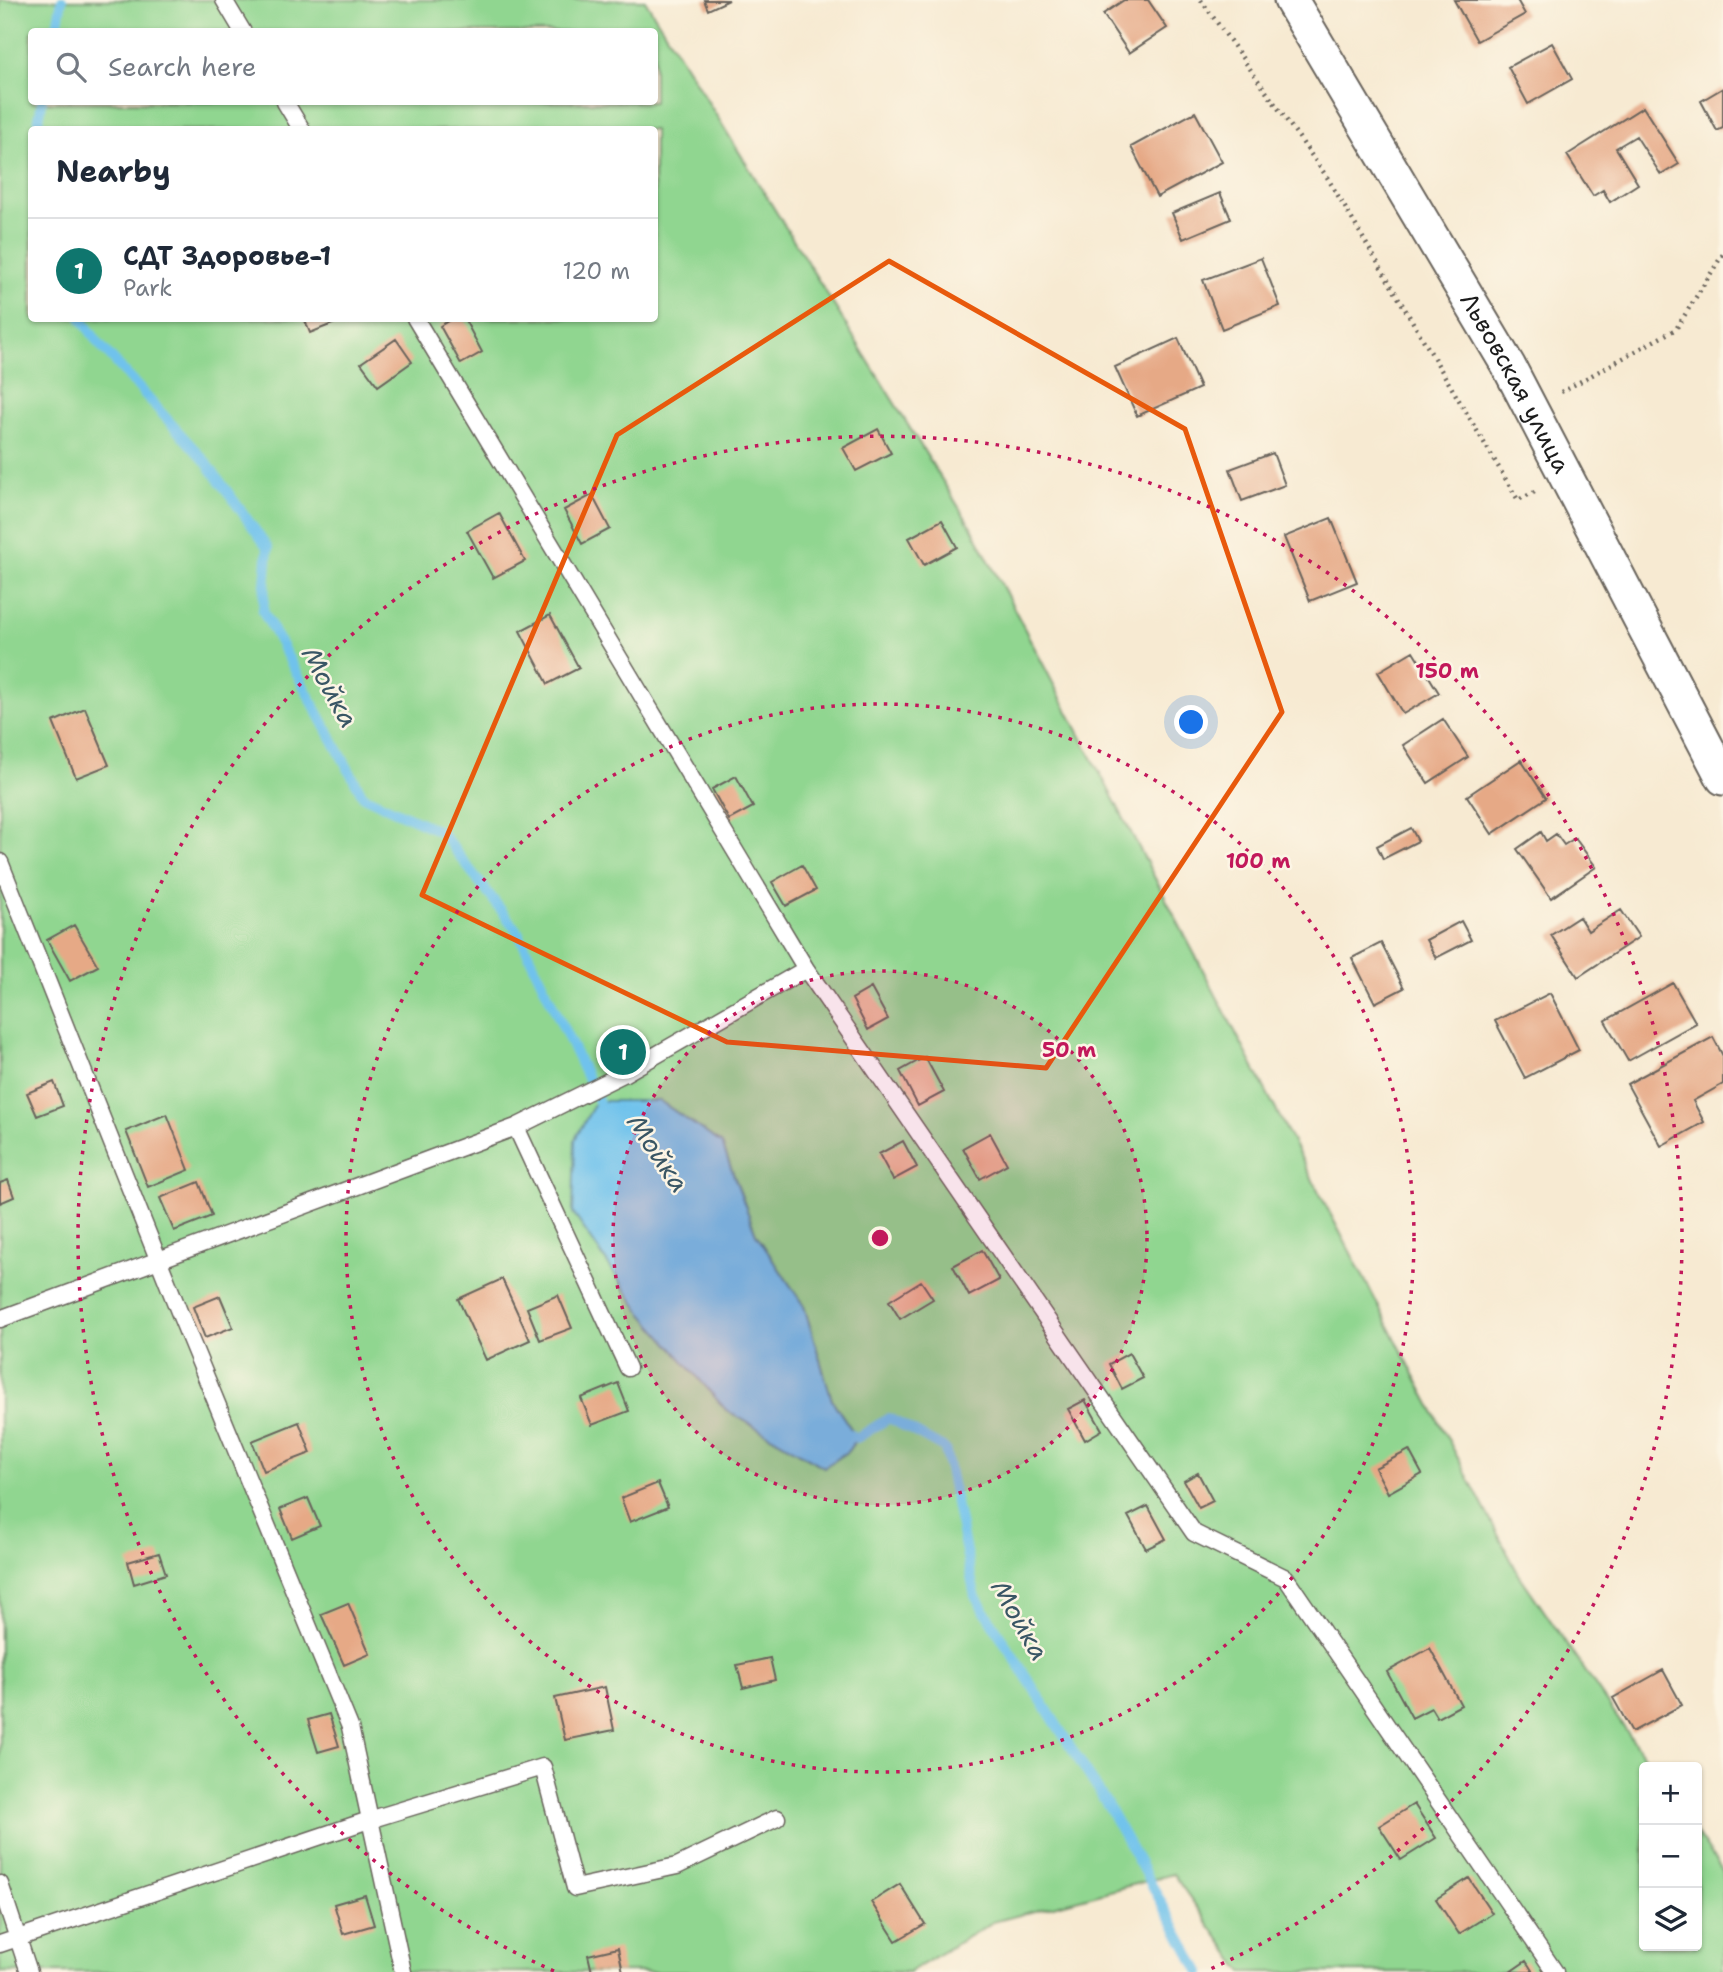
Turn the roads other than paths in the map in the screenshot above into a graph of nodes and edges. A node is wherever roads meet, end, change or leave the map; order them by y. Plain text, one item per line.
1 (224, 0) edge
2 (1291, 0) edge
3 (241, 28) edge
4 (287, 105) edge
5 (300, 126) edge
6 (417, 322) edge
7 (1723, 778) edge
8 (0, 862) edge
9 (806, 969) junction
10 (516, 1127) junction
11 (160, 1258) junction
12 (0, 1319) edge
13 (628, 1368) dead end
14 (777, 1818) dead end
15 (369, 1820) junction
16 (0, 1884) edge
17 (19, 1938) junction
18 (0, 1944) edge
19 (29, 1972) edge
20 (403, 1972) edge
21 (1555, 1972) edge

1 - 3 lane
2 - 7 street, Львовская улица
4 - 5 lane
6 - 9 lane
8 - 11 lane
9 - 10 lane
9 - 21 lane
10 - 11 lane
10 - 13 lane
11 - 12 lane
11 - 15 lane
14 - 15 lane
15 - 17 lane
15 - 20 lane
16 - 17 lane
17 - 18 lane
17 - 19 lane

